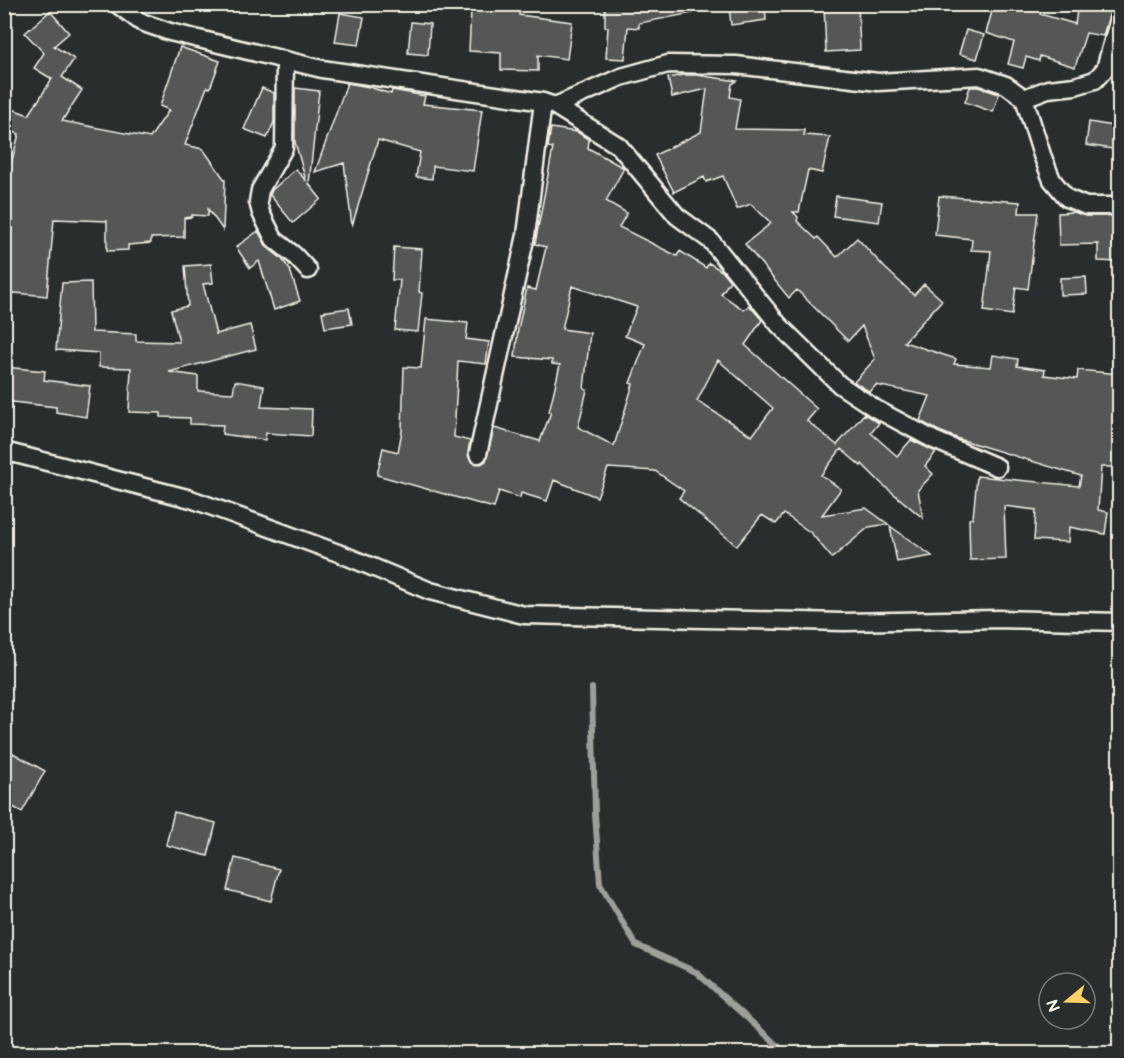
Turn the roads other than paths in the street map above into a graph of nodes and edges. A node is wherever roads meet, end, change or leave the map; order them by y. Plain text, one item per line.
1 (117, 4) edge
2 (1119, 15) edge
3 (285, 60) junction
4 (1024, 98) junction
5 (549, 104) junction
6 (1119, 206) edge
7 (308, 270) dead end
8 (4, 451) edge
9 (478, 454) dead end
10 (997, 467) dead end
11 (1119, 622) edge

1 - 3 street
2 - 4 street
3 - 5 street
3 - 7 street
4 - 5 street
4 - 6 street
5 - 9 street
5 - 10 street
8 - 11 street

